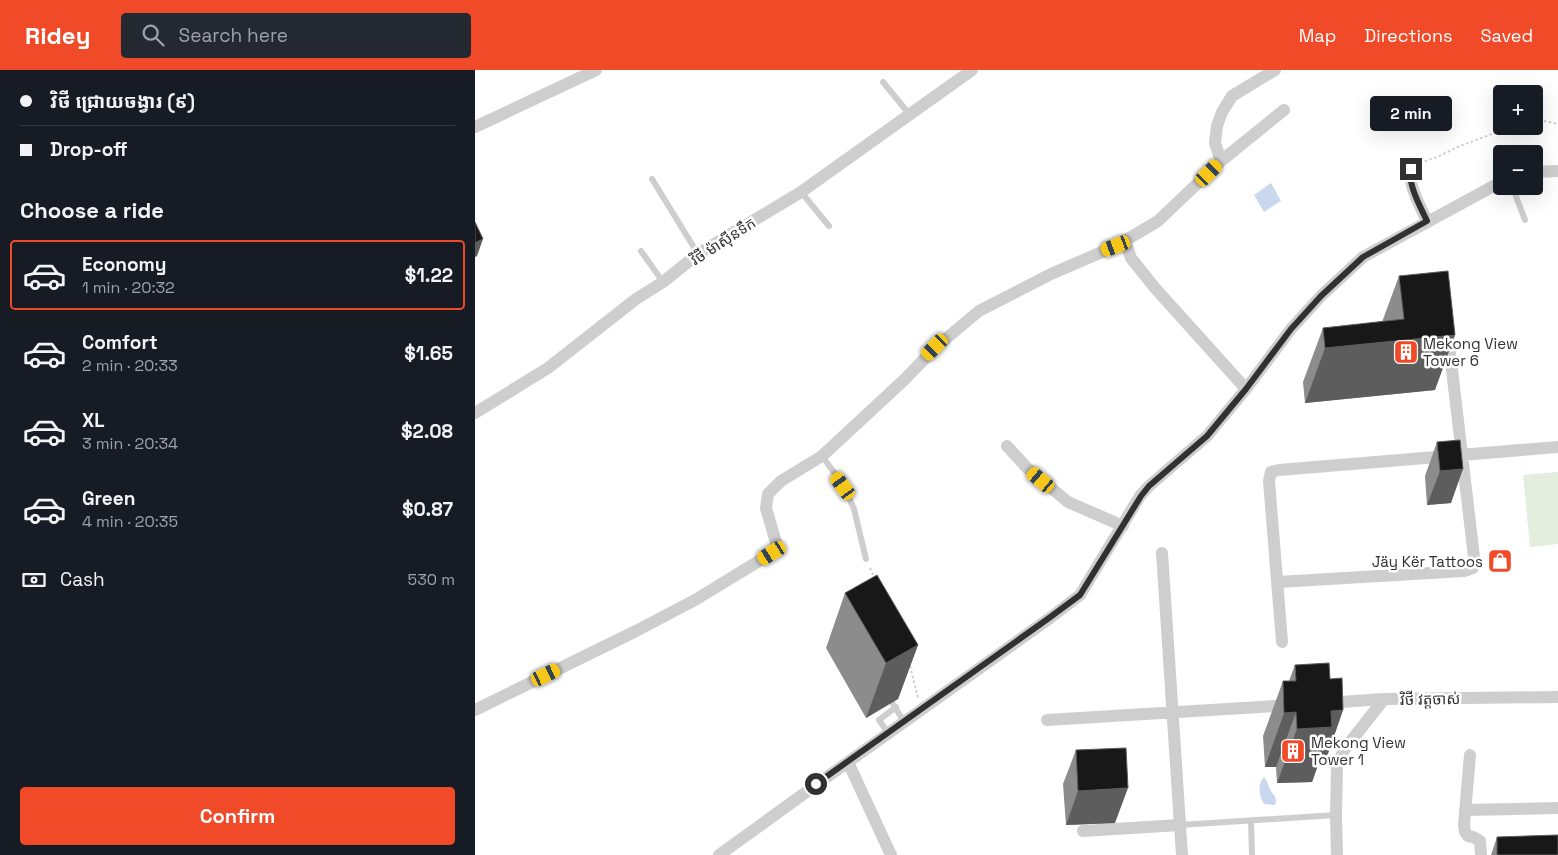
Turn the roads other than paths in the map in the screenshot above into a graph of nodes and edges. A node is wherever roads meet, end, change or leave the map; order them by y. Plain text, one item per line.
1 (972, 70) edge
2 (1275, 70) edge
3 (590, 71) edge
4 (883, 82) dead end
5 (1284, 110) dead end
6 (910, 115) junction
7 (475, 128) edge
8 (1221, 161) junction
9 (1411, 169) road end
10 (1543, 172) edge
11 (1558, 172) edge
12 (652, 179) dead end
13 (1493, 186) edge
14 (801, 192) junction
15 (1515, 195) edge
16 (1525, 220) dead end
17 (1427, 221) junction
18 (829, 226) dead end
19 (1125, 241) junction
20 (641, 251) dead end
21 (698, 254) junction
22 (663, 282) junction
23 (1446, 322) edge
24 (1246, 389) junction
25 (475, 413) edge
26 (1007, 446) dead end
27 (1558, 448) edge
28 (1461, 454) junction
29 (821, 456) junction
30 (1123, 526) junction
31 (1162, 553) dead end
32 (866, 559) road end
33 (1277, 582) junction
34 (1283, 642) dead end
35 (1558, 697) edge
36 (1384, 699) junction
37 (475, 710) edge
38 (1173, 712) junction
39 (1047, 720) dead end
40 (904, 722) junction
41 (888, 733) junction
42 (1470, 756) dead end
43 (847, 762) junction
44 (1558, 808) edge
45 (1465, 810) junction
46 (1336, 815) junction
47 (1251, 821) junction
48 (1180, 825) junction
49 (1083, 831) dead end
50 (722, 854) edge
51 (891, 855) edge
52 (1182, 855) edge
53 (1253, 855) edge
54 (1337, 855) edge
55 (1481, 855) edge

1 - 6 street, វិថី ម៉ាស៊ីនទឹក
2 - 8 street
3 - 7 street
4 - 6 lane
5 - 8 street
6 - 14 street, វិថី ម៉ាស៊ីនទឹក
8 - 19 street
9 - 17 street
10 - 11 street
12 - 21 lane
13 - 17 street
14 - 18 lane
14 - 21 street, វិថី ម៉ាស៊ីនទឹក
15 - 16 lane
17 - 24 street
19 - 24 street
19 - 29 street
20 - 22 lane
21 - 22 street, វិថី ម៉ាស៊ីនទឹក
22 - 25 street, វិថី ម៉ាស៊ីនទឹក
23 - 28 street
24 - 30 street
26 - 30 street
27 - 28 street
28 - 33 street
28 - 33 street
29 - 32 lane
29 - 37 street
30 - 40 street
31 - 38 street
33 - 34 street
35 - 36 street, វិថី វត្តចាស់
36 - 38 street
36 - 46 street, វិថី វត្តចាស់
38 - 39 street
38 - 48 street
40 - 41 street
40 - 41 lane
41 - 43 street
42 - 45 street
43 - 50 street
43 - 51 street
44 - 45 street
45 - 55 street
46 - 47 lane
46 - 54 street, វិថី វត្តចាស់
47 - 48 lane
47 - 53 lane
48 - 49 street
48 - 52 street

